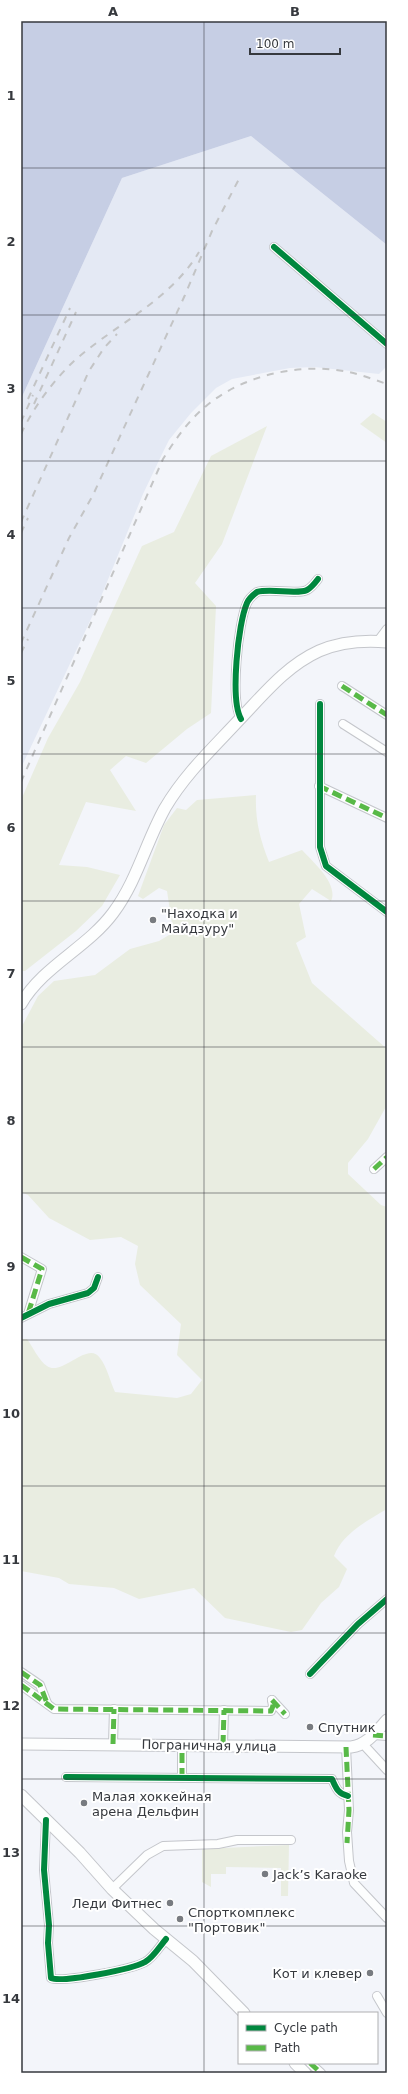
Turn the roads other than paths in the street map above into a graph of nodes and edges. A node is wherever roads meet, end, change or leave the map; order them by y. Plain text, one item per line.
1 (274, 247) dead end
2 (387, 344) edge
3 (318, 579) dead end
4 (387, 629) edge
5 (383, 641) edge
6 (342, 686) dead end
7 (320, 704) dead end
8 (387, 715) edge
9 (241, 719) junction
10 (343, 724) dead end
11 (387, 752) edge
12 (319, 786) junction
13 (387, 818) edge
14 (387, 912) edge
15 (21, 1004) edge
16 (387, 1157) edge
17 (374, 1169) dead end
18 (21, 1257) edge
19 (98, 1277) dead end
20 (25, 1316) edge
21 (387, 1599) edge
22 (21, 1672) edge
23 (310, 1674) dead end
24 (21, 1685) edge
25 (47, 1703) junction
26 (114, 1709) junction
27 (224, 1710) junction
28 (285, 1714) dead end
29 (387, 1720) edge
30 (374, 1735) junction
31 (387, 1736) edge
32 (21, 1744) edge
33 (113, 1744) junction
34 (362, 1744) junction
35 (182, 1745) junction
36 (224, 1745) junction
37 (346, 1748) junction
38 (387, 1770) edge
39 (66, 1777) dead end
40 (182, 1778) junction
41 (21, 1795) edge
42 (348, 1796) junction
43 (46, 1820) junction
44 (291, 1840) dead end
45 (112, 1889) junction
46 (387, 1918) edge
47 (166, 1939) junction
48 (377, 1996) dead end
49 (243, 2012) edge
50 (387, 2012) edge
51 (296, 2064) edge
52 (311, 2064) edge
53 (305, 2073) edge
54 (321, 2073) edge

1 - 2 street
3 - 9 street
4 - 5 street
5 - 9 main road
6 - 8 street
7 - 12 street
9 - 15 main road
10 - 11 street
12 - 13 street
12 - 14 street
16 - 17 street
18 - 20 street
19 - 20 street
21 - 23 street
22 - 25 street
24 - 25 street
25 - 26 street
26 - 27 street
26 - 33 street
27 - 28 street
27 - 36 street
29 - 30 main road, Пограничная улица
30 - 31 street
30 - 34 main road, Пограничная улица
32 - 33 main road, Пограничная улица
33 - 35 main road, Пограничная улица
34 - 37 main road, Пограничная улица
34 - 38 street
35 - 36 main road, Пограничная улица
35 - 40 street
36 - 37 main road, Пограничная улица
37 - 42 street
39 - 40 street
40 - 42 street
41 - 43 main road
42 - 46 street
43 - 45 main road
43 - 47 street
44 - 45 street
45 - 47 main road
47 - 49 main road
48 - 50 street
51 - 53 main road
52 - 54 street

